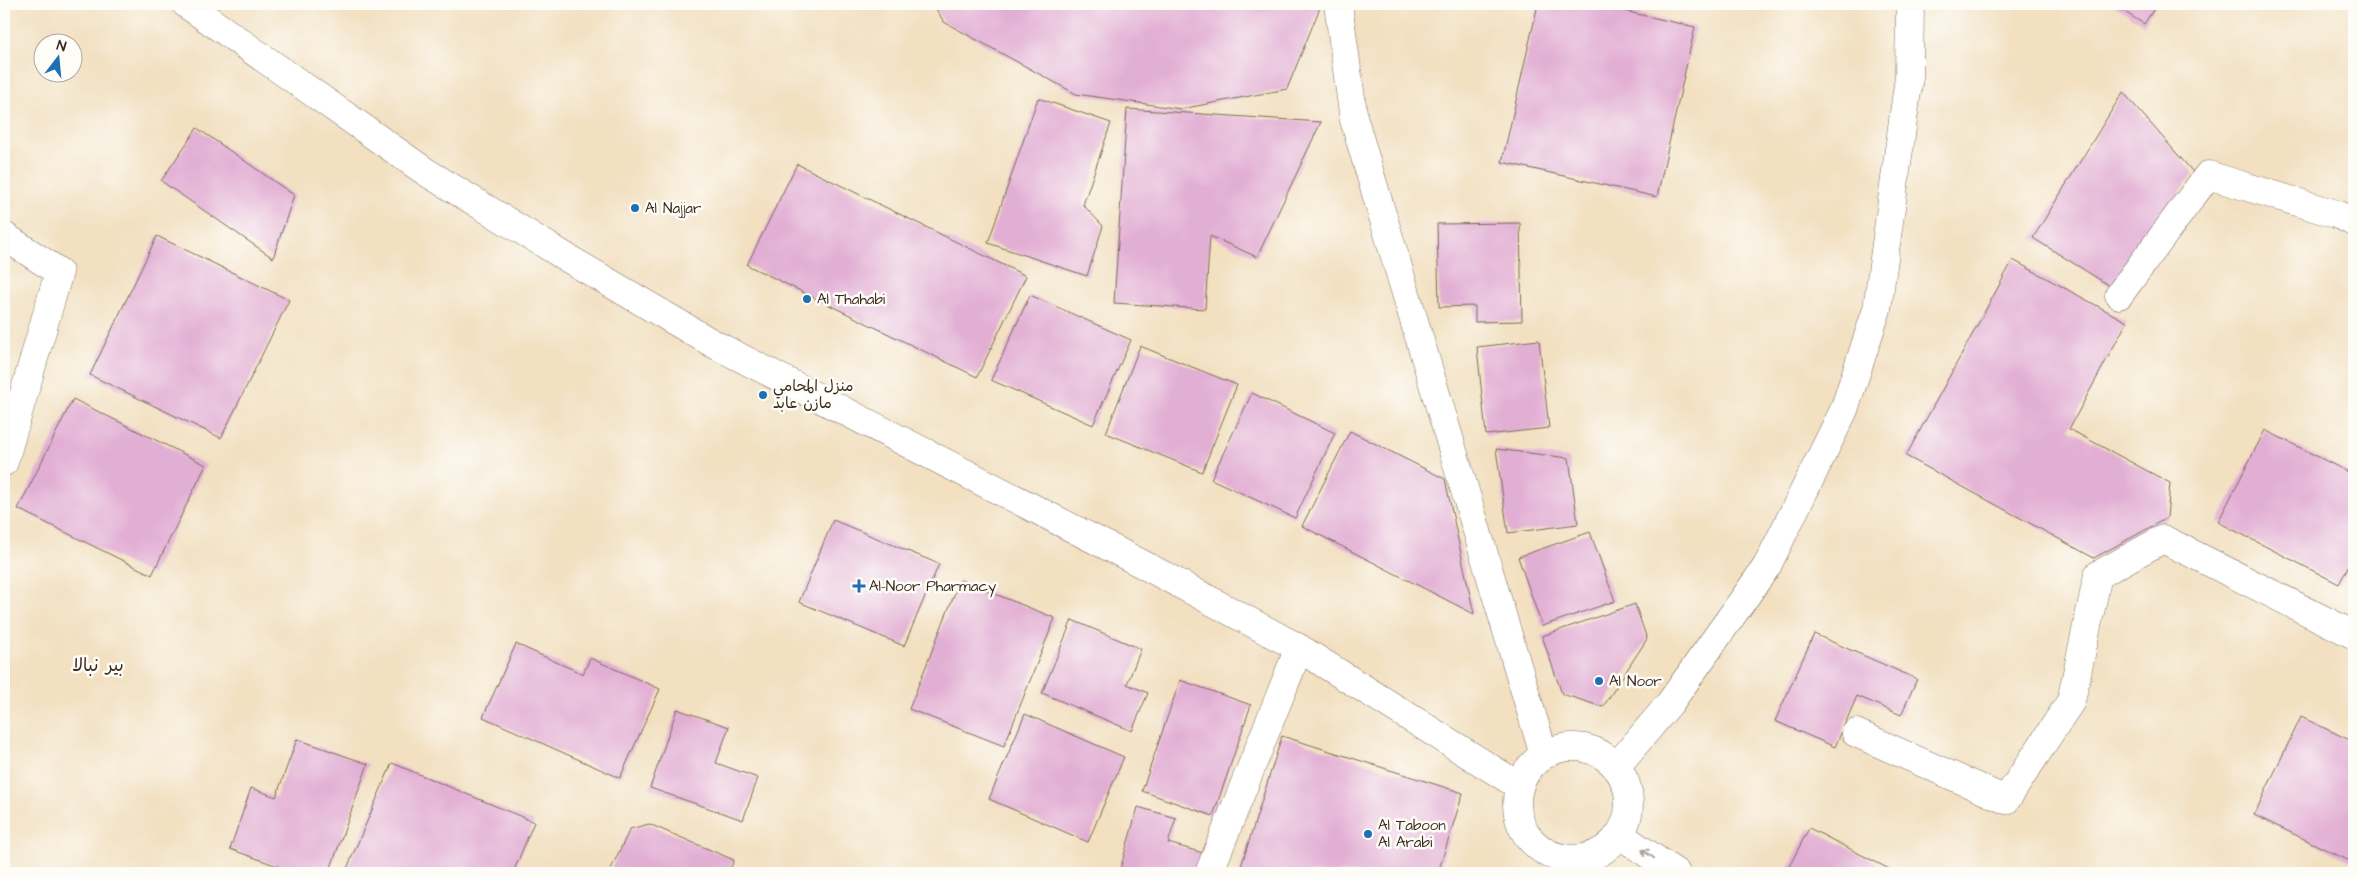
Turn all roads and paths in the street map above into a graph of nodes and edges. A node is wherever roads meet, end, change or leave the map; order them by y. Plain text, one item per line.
1 (186, 4) edge
2 (1338, 4) edge
3 (1910, 4) edge
4 (2354, 222) edge
5 (4, 236) edge
6 (2119, 295) dead end
7 (4, 462) edge
8 (2354, 635) edge
9 (1299, 648) junction
10 (1856, 732) dead end
11 (1544, 755) junction
12 (1616, 767) junction
13 (1519, 786) junction
14 (1620, 835) junction
15 (1587, 866) edge
16 (1209, 873) edge
17 (1676, 873) edge

1 - 9 street
2 - 11 street
3 - 12 street
4 - 6 street
5 - 7 street
8 - 10 street
9 - 13 street
9 - 16 street
11 - 12 street
11 - 13 street
12 - 14 street
13 - 15 street
14 - 15 street
17 -> 14 street

